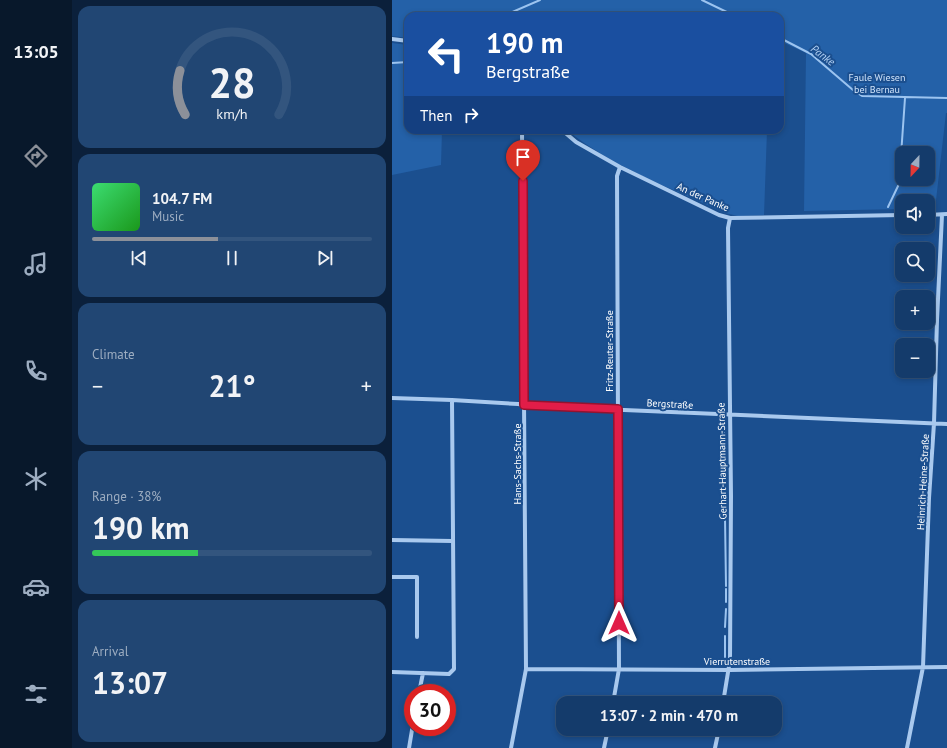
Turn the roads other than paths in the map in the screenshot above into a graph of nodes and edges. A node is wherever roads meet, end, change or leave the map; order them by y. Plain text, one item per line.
1 (392, 39) edge
2 (404, 40) edge
3 (522, 134) edge
4 (567, 134) edge
5 (620, 167) junction
6 (945, 214) edge
7 (895, 215) edge
8 (935, 215) edge
9 (730, 218) junction
10 (392, 398) edge
11 (452, 400) junction
12 (524, 405) junction
13 (618, 409) junction
14 (729, 415) junction
15 (934, 423) junction
16 (947, 424) edge
17 (392, 540) edge
18 (452, 541) junction
19 (392, 576) edge
20 (416, 637) dead end
21 (922, 667) junction
22 (947, 667) edge
23 (619, 668) junction
24 (526, 669) junction
25 (730, 670) junction
26 (392, 672) edge
27 (423, 674) junction
28 (421, 684) edge
29 (614, 696) edge
30 (724, 696) edge
31 (410, 736) edge
32 (607, 736) edge
33 (718, 736) edge
34 (408, 748) edge
35 (511, 748) edge
36 (604, 748) edge
37 (715, 748) edge
38 (907, 748) edge

1 - 2 street
3 - 12 street, Hans-Sachs-Straße
4 - 5 street, An der Panke
5 - 9 street, An der Panke
5 - 13 street, Fritz-Reuter-Straße
6 - 8 street
6 - 15 street, Heinrich-Heine-Straße
7 - 9 street, An der Panke
9 - 14 street, Gerhart-Hauptmann-Straße
10 - 11 street, Bergstraße
11 - 12 street, Bergstraße
11 - 18 street
12 - 13 street, Bergstraße
12 - 24 street, Hans-Sachs-Straße
13 - 14 street, Bergstraße
13 - 23 street, Fritz-Reuter-Straße
14 - 15 street, Bergstraße
14 - 25 street, Gerhart-Hauptmann-Straße
15 - 16 street, Bergstraße
15 - 21 street, Heinrich-Heine-Straße
17 - 18 street
18 - 27 street
19 - 20 street
21 - 22 street, Vierrutenstraße
21 - 25 street, Vierrutenstraße
21 - 38 street, Heinrich-Heine-Straße
23 - 24 street, Vierrutenstraße
23 - 25 street, Vierrutenstraße
23 - 29 street, Fritz-Reuter-Straße
24 - 35 street, Hans-Sachs-Straße
25 - 30 street, Gerhart-Hauptmann-Straße
26 - 27 street
27 - 28 street
31 - 34 street
32 - 36 street
33 - 37 street

